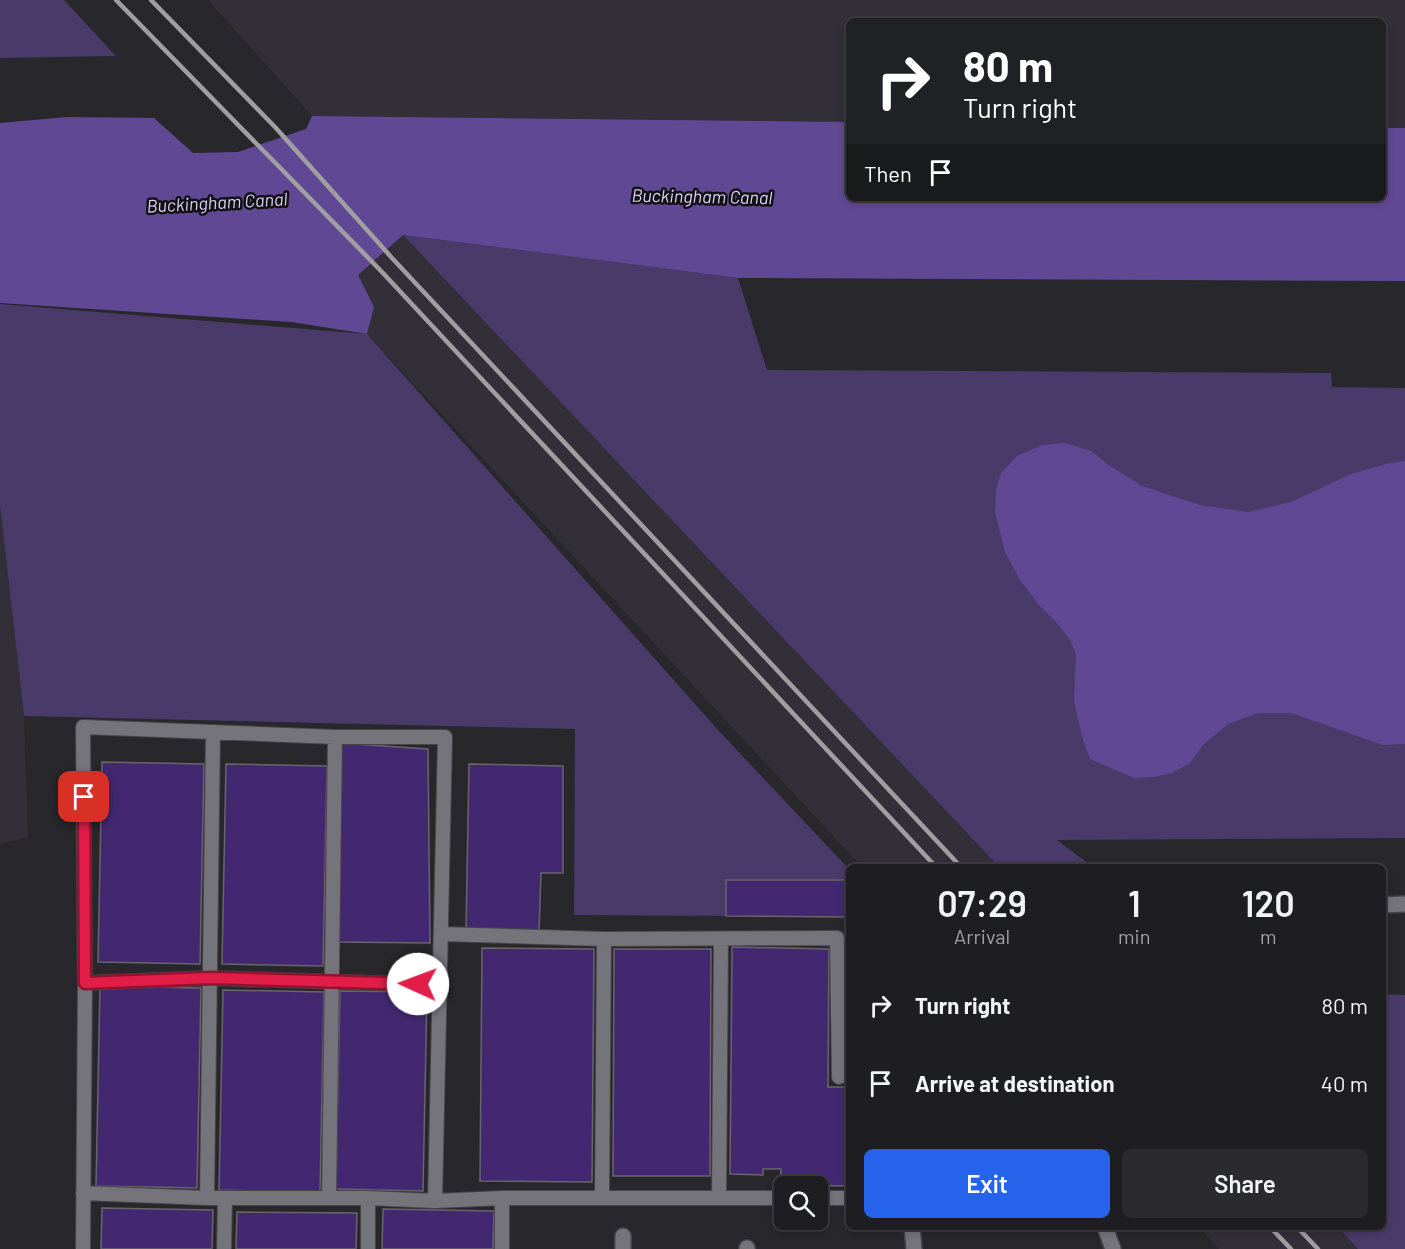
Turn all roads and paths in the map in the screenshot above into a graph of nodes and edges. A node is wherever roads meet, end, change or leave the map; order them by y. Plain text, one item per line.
1 (213, 732) junction
2 (335, 737) junction
3 (1386, 904) edge
4 (1405, 904) edge
5 (442, 934) junction
6 (604, 939) junction
7 (721, 939) junction
8 (210, 978) junction
9 (332, 981) junction
10 (85, 983) junction
11 (439, 985) junction
12 (839, 1077) dead end
13 (83, 1193) junction
14 (207, 1198) junction
15 (329, 1198) junction
16 (368, 1198) junction
17 (502, 1198) junction
18 (602, 1198) junction
19 (719, 1198) junction
20 (774, 1198) edge
21 (828, 1198) edge
22 (846, 1198) edge
23 (225, 1199) junction
24 (435, 1201) junction
25 (912, 1230) edge
26 (1106, 1230) edge
27 (83, 1249) edge
28 (224, 1249) edge
29 (368, 1249) edge
30 (502, 1249) edge
31 (914, 1249) edge
32 (1113, 1249) edge

1 - 2 lane
1 - 8 lane
1 - 10 lane
2 - 5 lane
2 - 9 lane
3 - 4 street
5 - 6 lane
5 - 11 lane
6 - 7 lane
6 - 18 lane
7 - 12 lane
7 - 19 lane
8 - 9 lane
8 - 10 lane
8 - 14 lane
9 - 11 lane
9 - 15 lane
10 - 13 lane
11 - 24 lane
13 - 14 lane
13 - 27 lane
14 - 23 lane
15 - 16 lane
15 - 23 lane
16 - 24 lane
16 - 29 lane
17 - 18 lane
17 - 24 lane
17 - 30 lane
18 - 19 lane
19 - 20 lane
21 - 22 lane
23 - 28 lane
25 - 31 street
26 - 32 street

